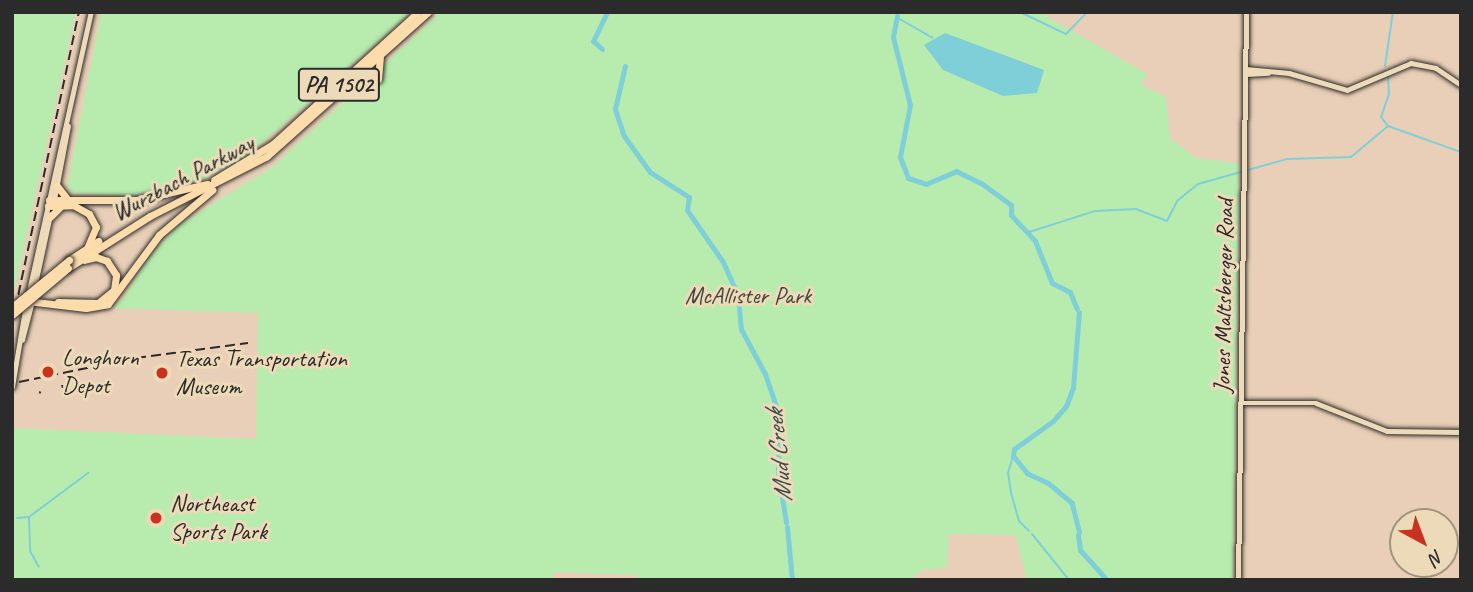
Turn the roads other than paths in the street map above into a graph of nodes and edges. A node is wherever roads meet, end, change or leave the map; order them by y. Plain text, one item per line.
1 (92, 12) edge
2 (418, 12) edge
3 (428, 12) edge
4 (1246, 12) edge
5 (380, 55) junction
6 (1246, 71) junction
7 (356, 77) junction
8 (1461, 85) edge
9 (69, 115) junction
10 (236, 174) junction
11 (206, 184) junction
12 (57, 186) junction
13 (51, 203) junction
14 (65, 203) junction
15 (50, 217) junction
16 (86, 250) junction
17 (69, 264) junction
18 (35, 286) junction
19 (34, 300) junction
20 (12, 307) edge
21 (29, 312) joint
22 (12, 315) edge
23 (18, 352) junction
24 (12, 387) edge
25 (1240, 403) junction
26 (1461, 432) edge
27 (1238, 580) edge

1 - 9 main road
2 - 11 highway, Wurzbach Parkway / PA 1502
3 - 5 highway, Wurzbach Parkway / PA 1502
4 - 6 main road, Jones Maltsberger Road
5 - 7 highway, Wurzbach Parkway / PA 1502
5 - 7 highway
6 - 8 main road
6 - 25 main road, Jones Maltsberger Road
7 - 10 highway, Wurzbach Parkway / PA 1502
9 - 12 main road
9 - 13 main road
10 - 17 highway, Wurzbach Parkway / PA 1502
10 - 19 highway
11 - 14 highway
11 - 16 highway, Wurzbach Parkway / PA 1502
12 - 13 main road
12 - 14 highway
13 - 14 highway
13 - 15 main road
13 - 19 main road
14 - 15 highway
14 - 16 highway
15 - 18 main road
16 - 17 highway, Wurzbach Parkway / PA 1502
17 - 19 highway
17 - 20 highway, Wurzbach Parkway / PA 1502, bridge
17 - 22 highway, Wurzbach Parkway / PA 1502, bridge
18 - 19 highway
18 - 19 main road
19 - 21 highway
19 - 23 main road
21 - 23 main road
23 - 24 main road
25 - 26 main road
25 - 27 main road, Jones Maltsberger Road

